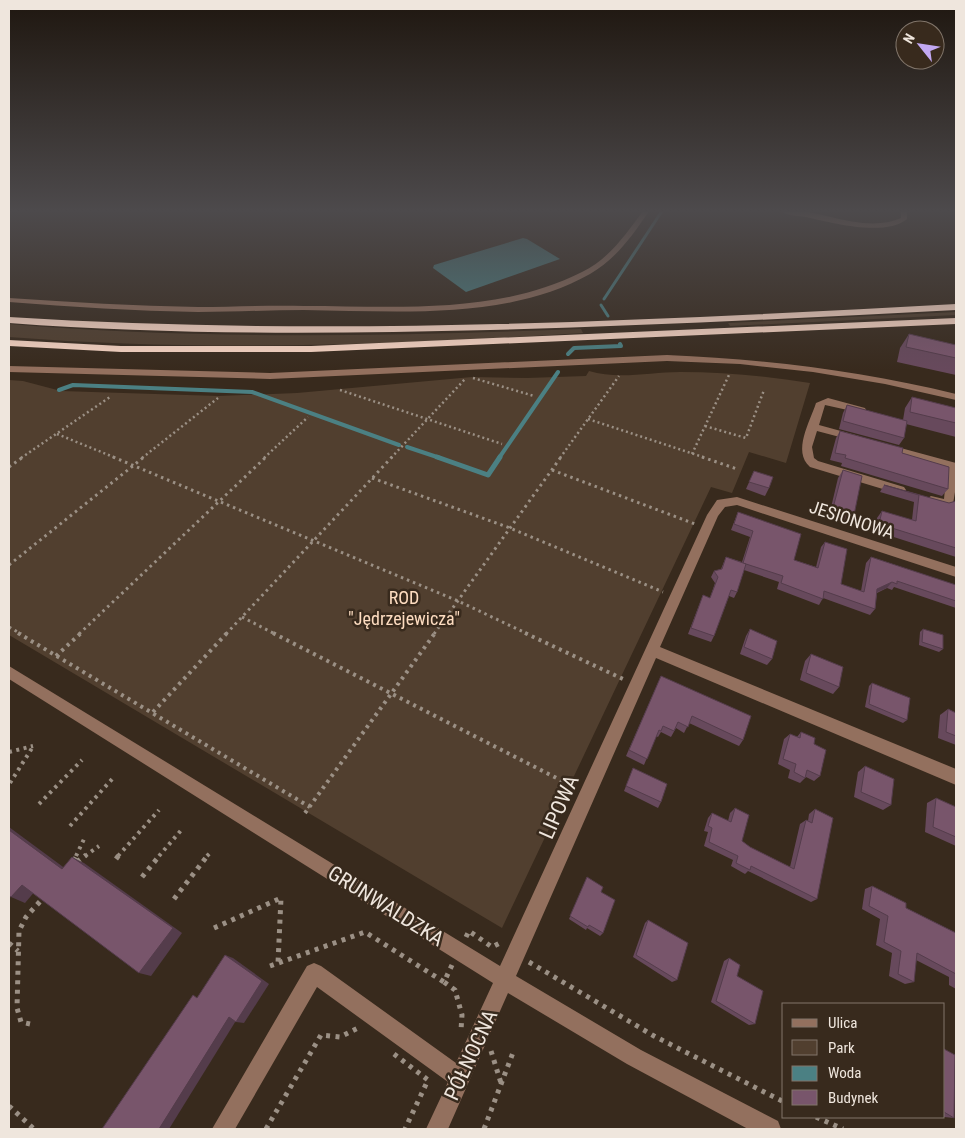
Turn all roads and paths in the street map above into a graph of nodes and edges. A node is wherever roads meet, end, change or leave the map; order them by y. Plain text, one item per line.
1 (599, 264) edge
2 (9, 300) edge
3 (956, 307) edge
4 (9, 320) edge
5 (956, 321) edge
6 (9, 343) edge
7 (9, 369) edge
8 (729, 375) dead end
9 (620, 376) dead end
10 (340, 390) dead end
11 (764, 390) dead end
12 (534, 396) dead end
13 (110, 397) dead end
14 (956, 397) edge
15 (218, 398) dead end
16 (875, 414) edge
17 (308, 417) dead end
18 (427, 419) junction
19 (588, 419) junction
20 (705, 426) junction
21 (813, 427) junction
22 (56, 434) junction
23 (502, 444) dead end
24 (692, 454) junction
25 (133, 466) junction
26 (954, 466) edge
27 (9, 467) edge
28 (737, 469) dead end
29 (552, 470) junction
30 (372, 478) junction
31 (737, 501) joint
32 (219, 502) junction
33 (694, 524) dead end
34 (510, 528) junction
35 (313, 541) junction
36 (9, 565) edge
37 (956, 572) edge
38 (662, 592) dead end
39 (458, 601) junction
40 (242, 617) junction
41 (9, 627) edge
42 (652, 650) junction
43 (56, 656) junction
44 (9, 672) edge
45 (620, 678) dead end
46 (391, 693) junction
47 (152, 712) junction
48 (9, 752) edge
49 (82, 760) dead end
50 (956, 777) edge
51 (113, 778) dead end
52 (10, 783) edge
53 (570, 786) dead end
54 (38, 804) dead end
55 (310, 807) junction
56 (159, 810) dead end
57 (306, 813) dead end
58 (70, 826) dead end
59 (183, 828) dead end
60 (85, 837) dead end
61 (99, 846) dead end
62 (210, 853) dead end
63 (116, 859) dead end
64 (142, 877) dead end
65 (45, 895) edge
66 (174, 899) dead end
67 (214, 928) dead end
68 (9, 943) edge
69 (18, 951) junction
70 (278, 963) junction
71 (270, 966) dead end
72 (505, 980) junction
73 (444, 982) dead end
74 (350, 1022) dead end
75 (30, 1024) dead end
76 (358, 1028) junction
77 (365, 1034) dead end
78 (514, 1050) dead end
79 (389, 1051) dead end
80 (460, 1078) junction
81 (9, 1106) edge
82 (818, 1118) edge
83 (34, 1129) edge
84 (223, 1129) edge
85 (266, 1129) edge
86 (405, 1129) edge
87 (437, 1129) edge
88 (484, 1129) edge
89 (770, 1129) edge
90 (843, 1129) edge

1 - 2 street
3 - 4 highway
5 - 6 highway
7 - 14 street
8 - 20 path
9 - 19 path
10 - 18 path
11 - 20 path
12 - 18 path
13 - 22 path
15 - 25 path
16 - 21 street
17 - 32 path
18 - 23 path
18 - 30 path
19 - 24 path
19 - 29 path
20 - 24 path
21 - 26 street
21 - 26 street
22 - 25 path
22 - 27 path
24 - 28 path
25 - 32 path
25 - 36 path
29 - 33 path
29 - 34 path
30 - 34 path
30 - 35 path
31 - 37 street, JESIONOWA
31 - 42 street, LIPOWA
32 - 35 path
32 - 43 path
34 - 38 path
34 - 39 path
35 - 39 path
35 - 40 path
39 - 45 path
39 - 46 path
40 - 46 path
40 - 47 path
41 - 43 path
42 - 50 street
42 - 72 street, LIPOWA
43 - 47 path
44 - 72 street, GRUNWALDZKA
46 - 53 path
46 - 55 path
47 - 55 path
48 - 52 path
49 - 54 path
51 - 58 path
55 - 57 path
56 - 63 path
59 - 64 path
60 - 61 path
62 - 66 path
65 - 69 path
67 - 70 path
68 - 69 path
69 - 75 path
70 - 71 path
70 - 73 path
72 - 80 street, PÓŁNOCNA
72 - 89 street, GRUNWALDZKA
74 - 76 path
76 - 77 path
76 - 85 path
78 - 88 path
79 - 86 path
80 - 84 street
80 - 87 street, PÓŁNOCNA
81 - 83 path
82 - 90 path

